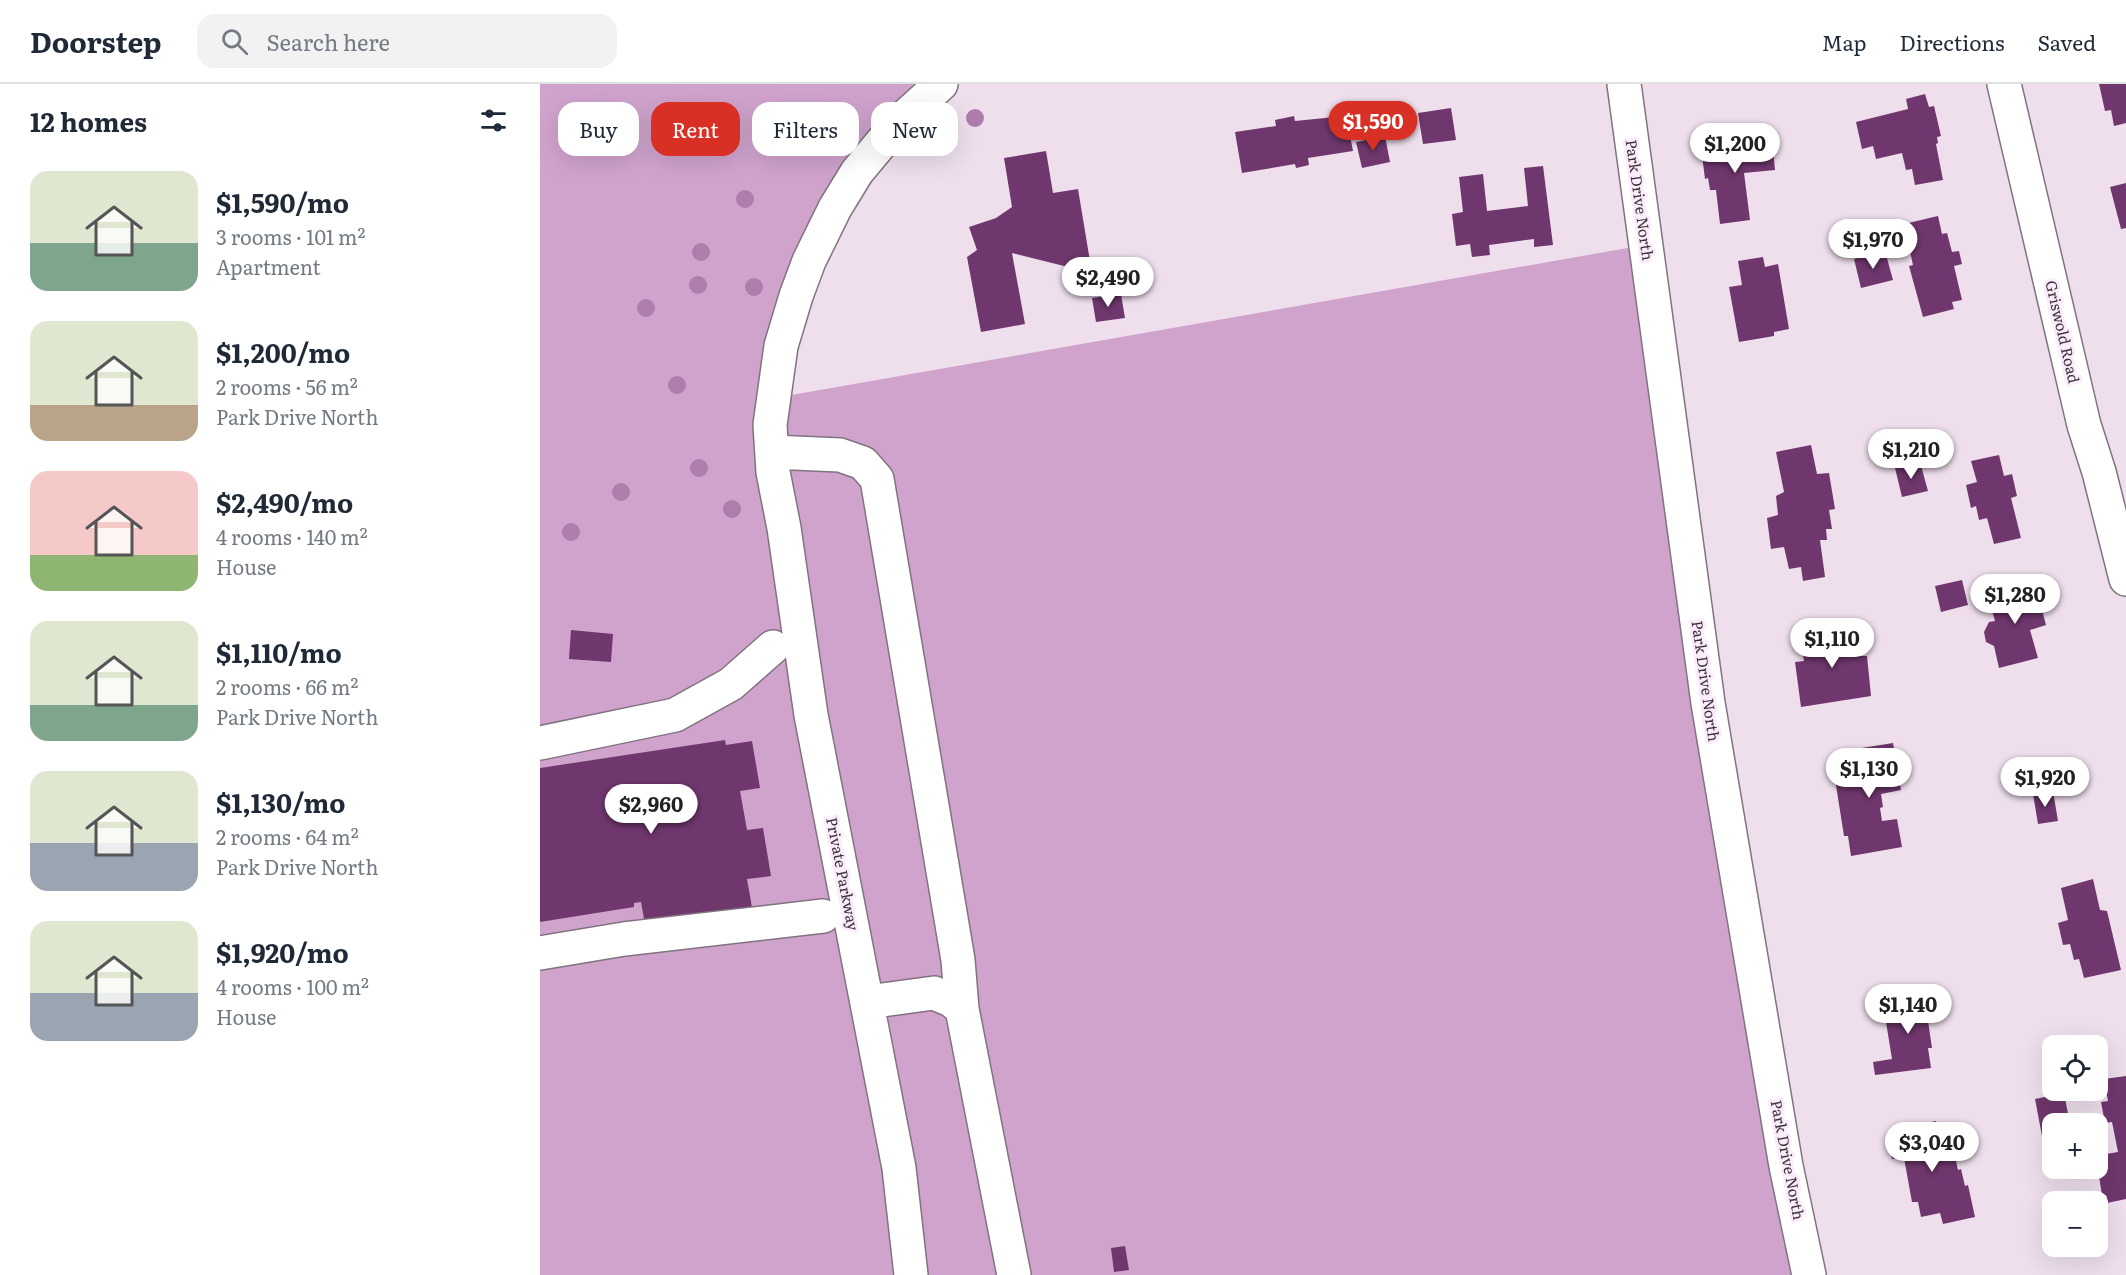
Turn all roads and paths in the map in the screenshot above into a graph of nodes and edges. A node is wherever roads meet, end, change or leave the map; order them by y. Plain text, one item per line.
1 (941, 84) edge
2 (1624, 84) edge
3 (2004, 84) edge
4 (772, 462) junction
5 (2126, 579) edge
6 (773, 647) dead end
7 (540, 743) edge
8 (824, 916) dead end
9 (540, 953) edge
10 (867, 1002) junction
11 (962, 1009) junction
12 (911, 1275) edge
13 (1014, 1275) edge
14 (1809, 1275) edge

1 - 4 street, Private Parkway
2 - 14 street, Park Drive North
3 - 5 street, Griswold Road
4 - 10 street, Private Parkway
4 - 11 street
6 - 7 street
8 - 9 street
10 - 11 street
10 - 12 street, Private Parkway
11 - 13 street

